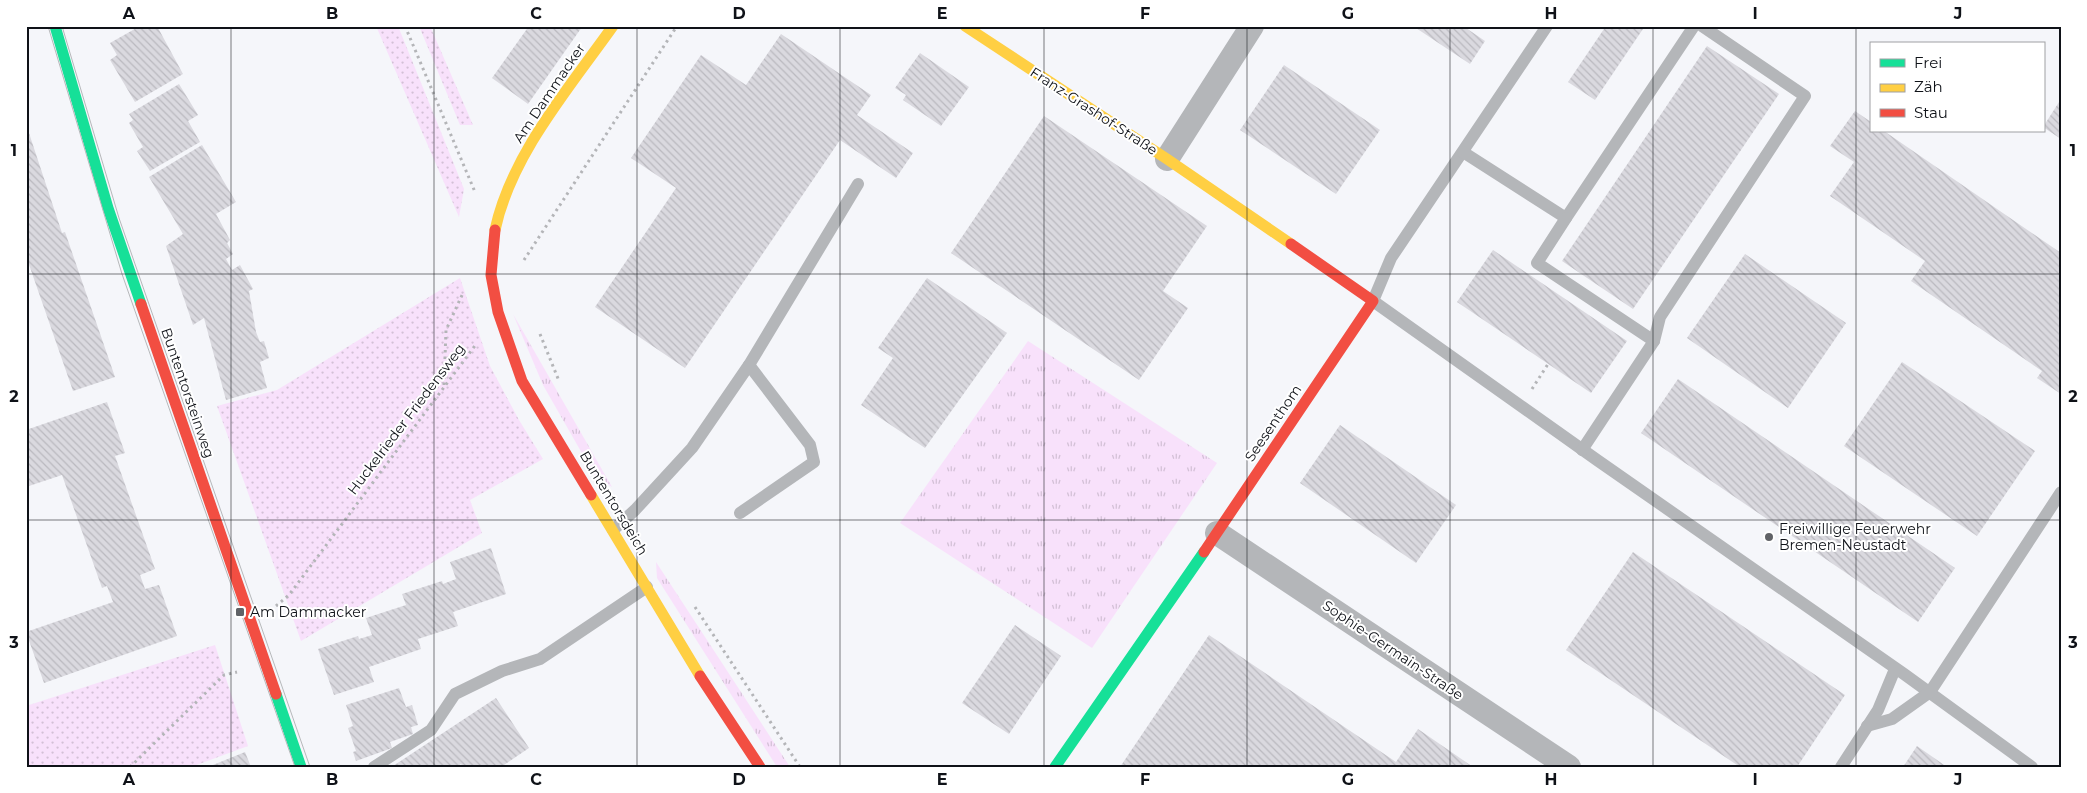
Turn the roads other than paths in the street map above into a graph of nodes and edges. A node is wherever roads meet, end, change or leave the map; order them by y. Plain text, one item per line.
1 (55, 26) edge
2 (613, 26) edge
3 (965, 26) edge
4 (1252, 26) edge
5 (1547, 26) edge
6 (1694, 26) edge
7 (1702, 26) edge
8 (1463, 152) junction
9 (1167, 159) junction
10 (858, 184) dead end
11 (1566, 218) junction
12 (494, 236) joint
13 (1373, 300) junction
14 (1654, 341) junction
15 (749, 365) junction
16 (1582, 450) junction
17 (2061, 492) edge
18 (740, 513) dead end
19 (613, 530) junction
20 (1217, 533) junction
21 (647, 587) junction
22 (1895, 668) junction
23 (1930, 692) junction
24 (1867, 726) junction
25 (1564, 765) edge
26 (301, 767) edge
27 (374, 767) edge
28 (760, 767) edge
29 (1055, 767) edge
30 (1841, 767) edge
31 (2032, 767) edge

1 - 26 street, Buntentorsteinweg
2 - 12 street, Am Dammacker
3 - 9 street, Franz-Grashof-Straße
4 - 9 street, Franz-Grashof-Straße
5 - 8 lane
6 - 11 lane
7 - 14 lane
8 - 11 lane
8 - 13 lane
9 - 13 street
10 - 15 lane
11 - 14 lane
12 - 19 street, Buntentorsdeich
13 - 16 lane
13 - 20 street, Seesenthom
14 - 16 lane
15 - 18 lane
15 - 19 lane
16 - 22 lane
17 - 23 lane
19 - 21 street, Buntentorsdeich
20 - 25 street, Sophie-Germain-Straße
20 - 29 street, Seesenthom
21 - 27 lane
21 - 28 street, Buntentorsdeich
22 - 23 lane
22 - 24 lane
23 - 24 lane
23 - 31 lane
24 - 30 lane

